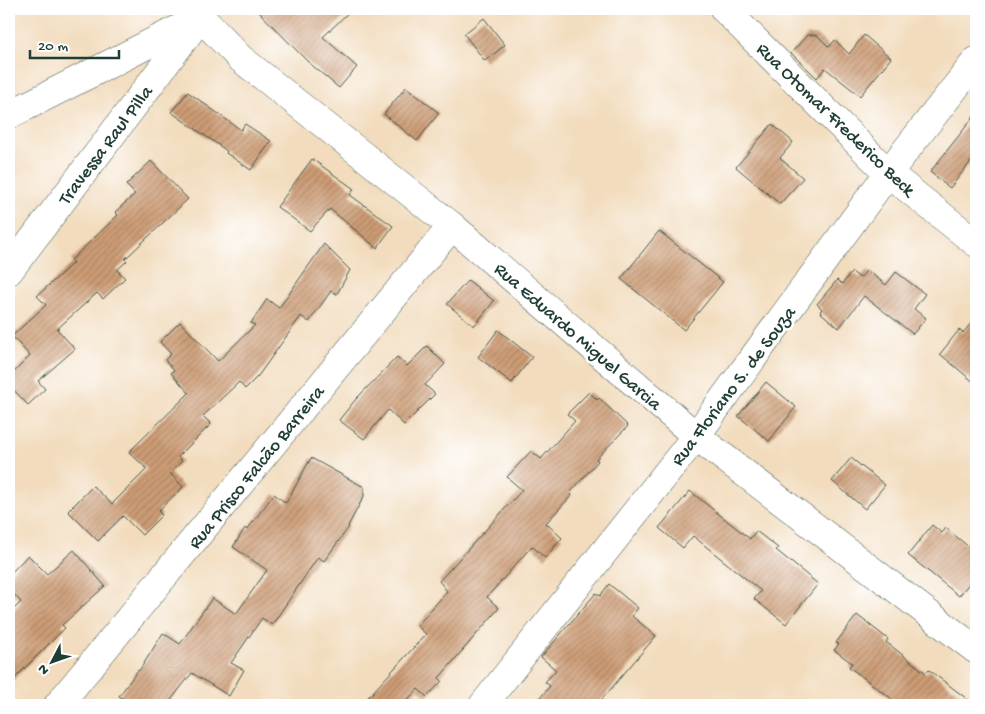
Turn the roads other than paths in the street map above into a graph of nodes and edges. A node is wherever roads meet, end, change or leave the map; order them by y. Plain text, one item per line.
1 (724, 9) edge
2 (196, 13) edge
3 (976, 61) edge
4 (9, 116) edge
5 (888, 173) junction
6 (452, 226) junction
7 (976, 243) edge
8 (9, 271) edge
9 (696, 436) junction
10 (976, 650) edge
11 (58, 705) edge
12 (483, 705) edge

1 - 5 street, Rua Otomar Frederico Beck
2 - 4 street
2 - 6 street, Rua Eduardo Miguel Garcia
2 - 8 street, Travessa Raul Pilla
3 - 5 street, Rua Floriano S. de Souza
5 - 7 street, Rua Otomar Frederico Beck
5 - 9 street, Rua Floriano S. de Souza
6 - 9 street, Rua Eduardo Miguel Garcia
6 - 11 street, Rua Prisco Falcão Barreira
9 - 10 street, Rua Eduardo Miguel Garcia
9 - 12 street, Rua Floriano S. de Souza

